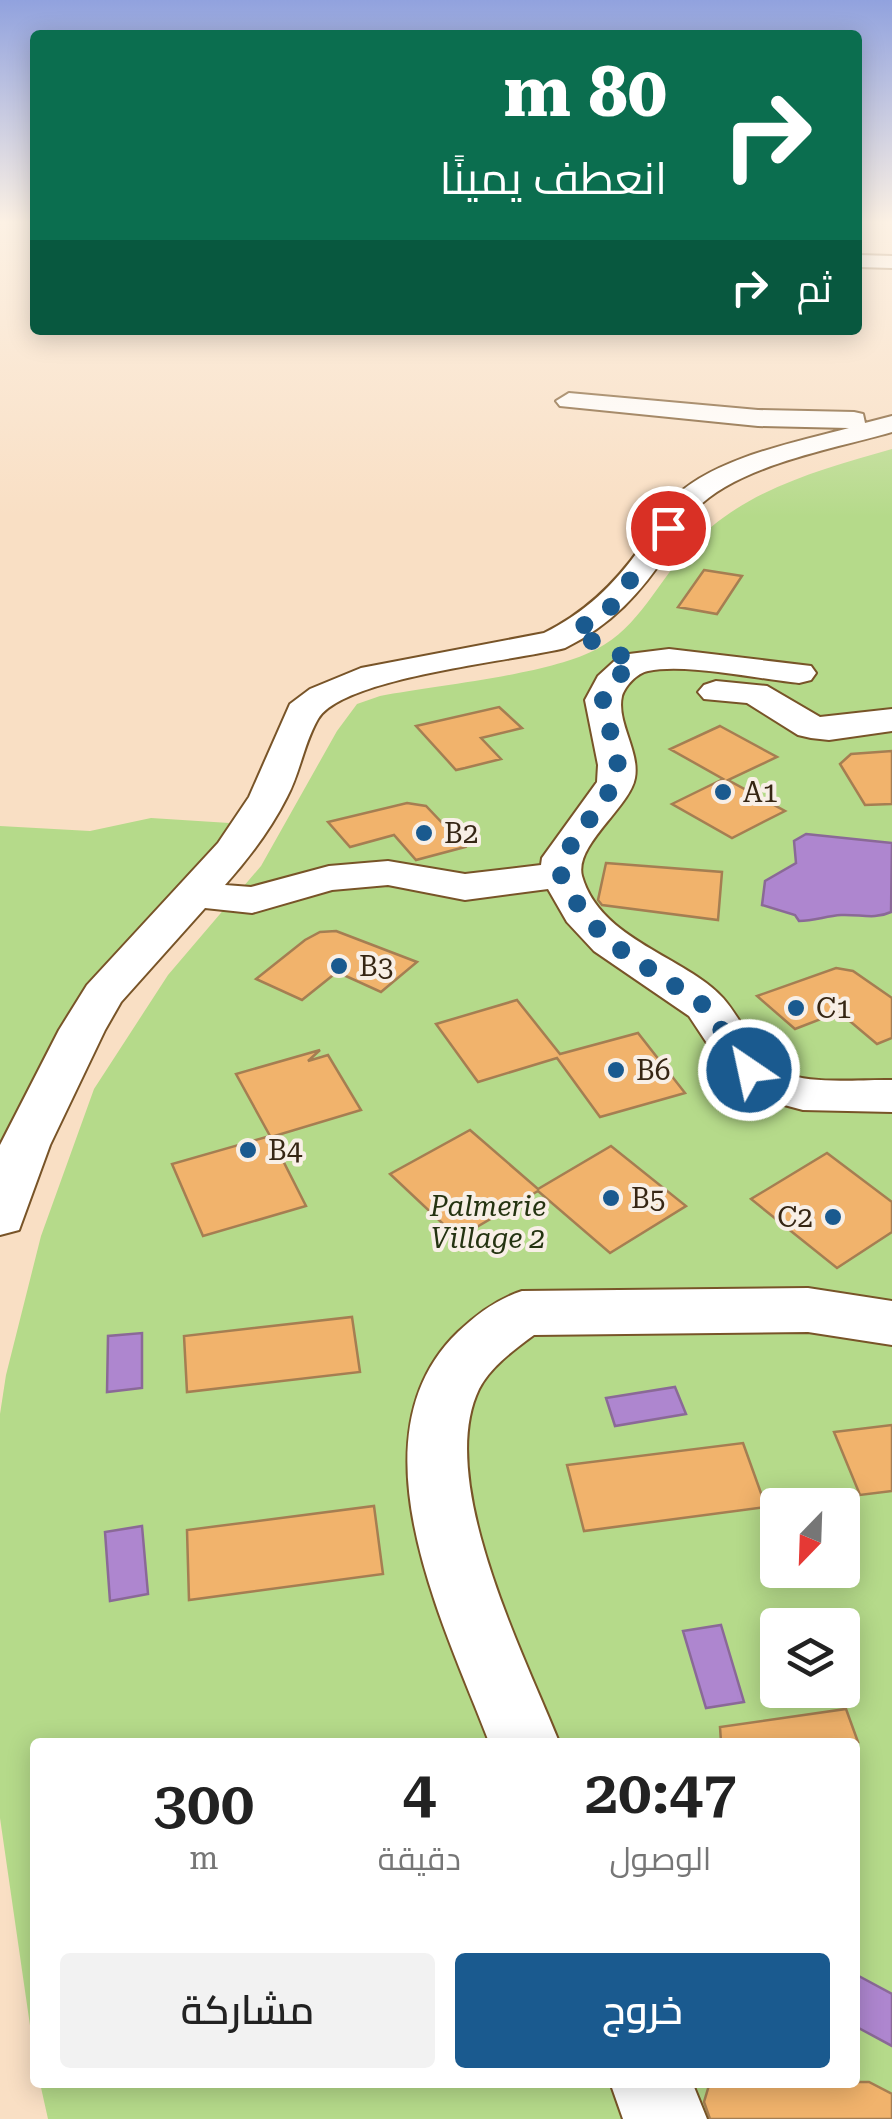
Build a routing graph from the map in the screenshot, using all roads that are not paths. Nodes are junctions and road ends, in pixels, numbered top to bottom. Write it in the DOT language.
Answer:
graph roads {
  1 [pos="569,401"];
  2 [pos="892,422"];
  3 [pos="574,632"];
  4 [pos="634,662"];
  5 [pos="799,674"];
  6 [pos="892,720"];
  7 [pos="561,875"];
  8 [pos="194,894"];
  9 [pos="892,1096"];
  10 [pos="0,1216"];
  11 [pos="892,1323"];
  12 [pos="523,1738"];
  13 [pos="653,2088"];
  14 [pos="664,2119"];
  1 -- 2 [label="street"];
  2 -- 3 [label="street"];
  3 -- 4 [label="street"];
  3 -- 8 [label="street"];
  4 -- 5 [label="street"];
  4 -- 6 [label="street"];
  4 -- 7 [label="street"];
  7 -- 8 [label="street"];
  7 -- 9 [label="street"];
  8 -- 10 [label="street"];
  11 -- 12 [label="street"];
  13 -- 14 [label="street"];
}
